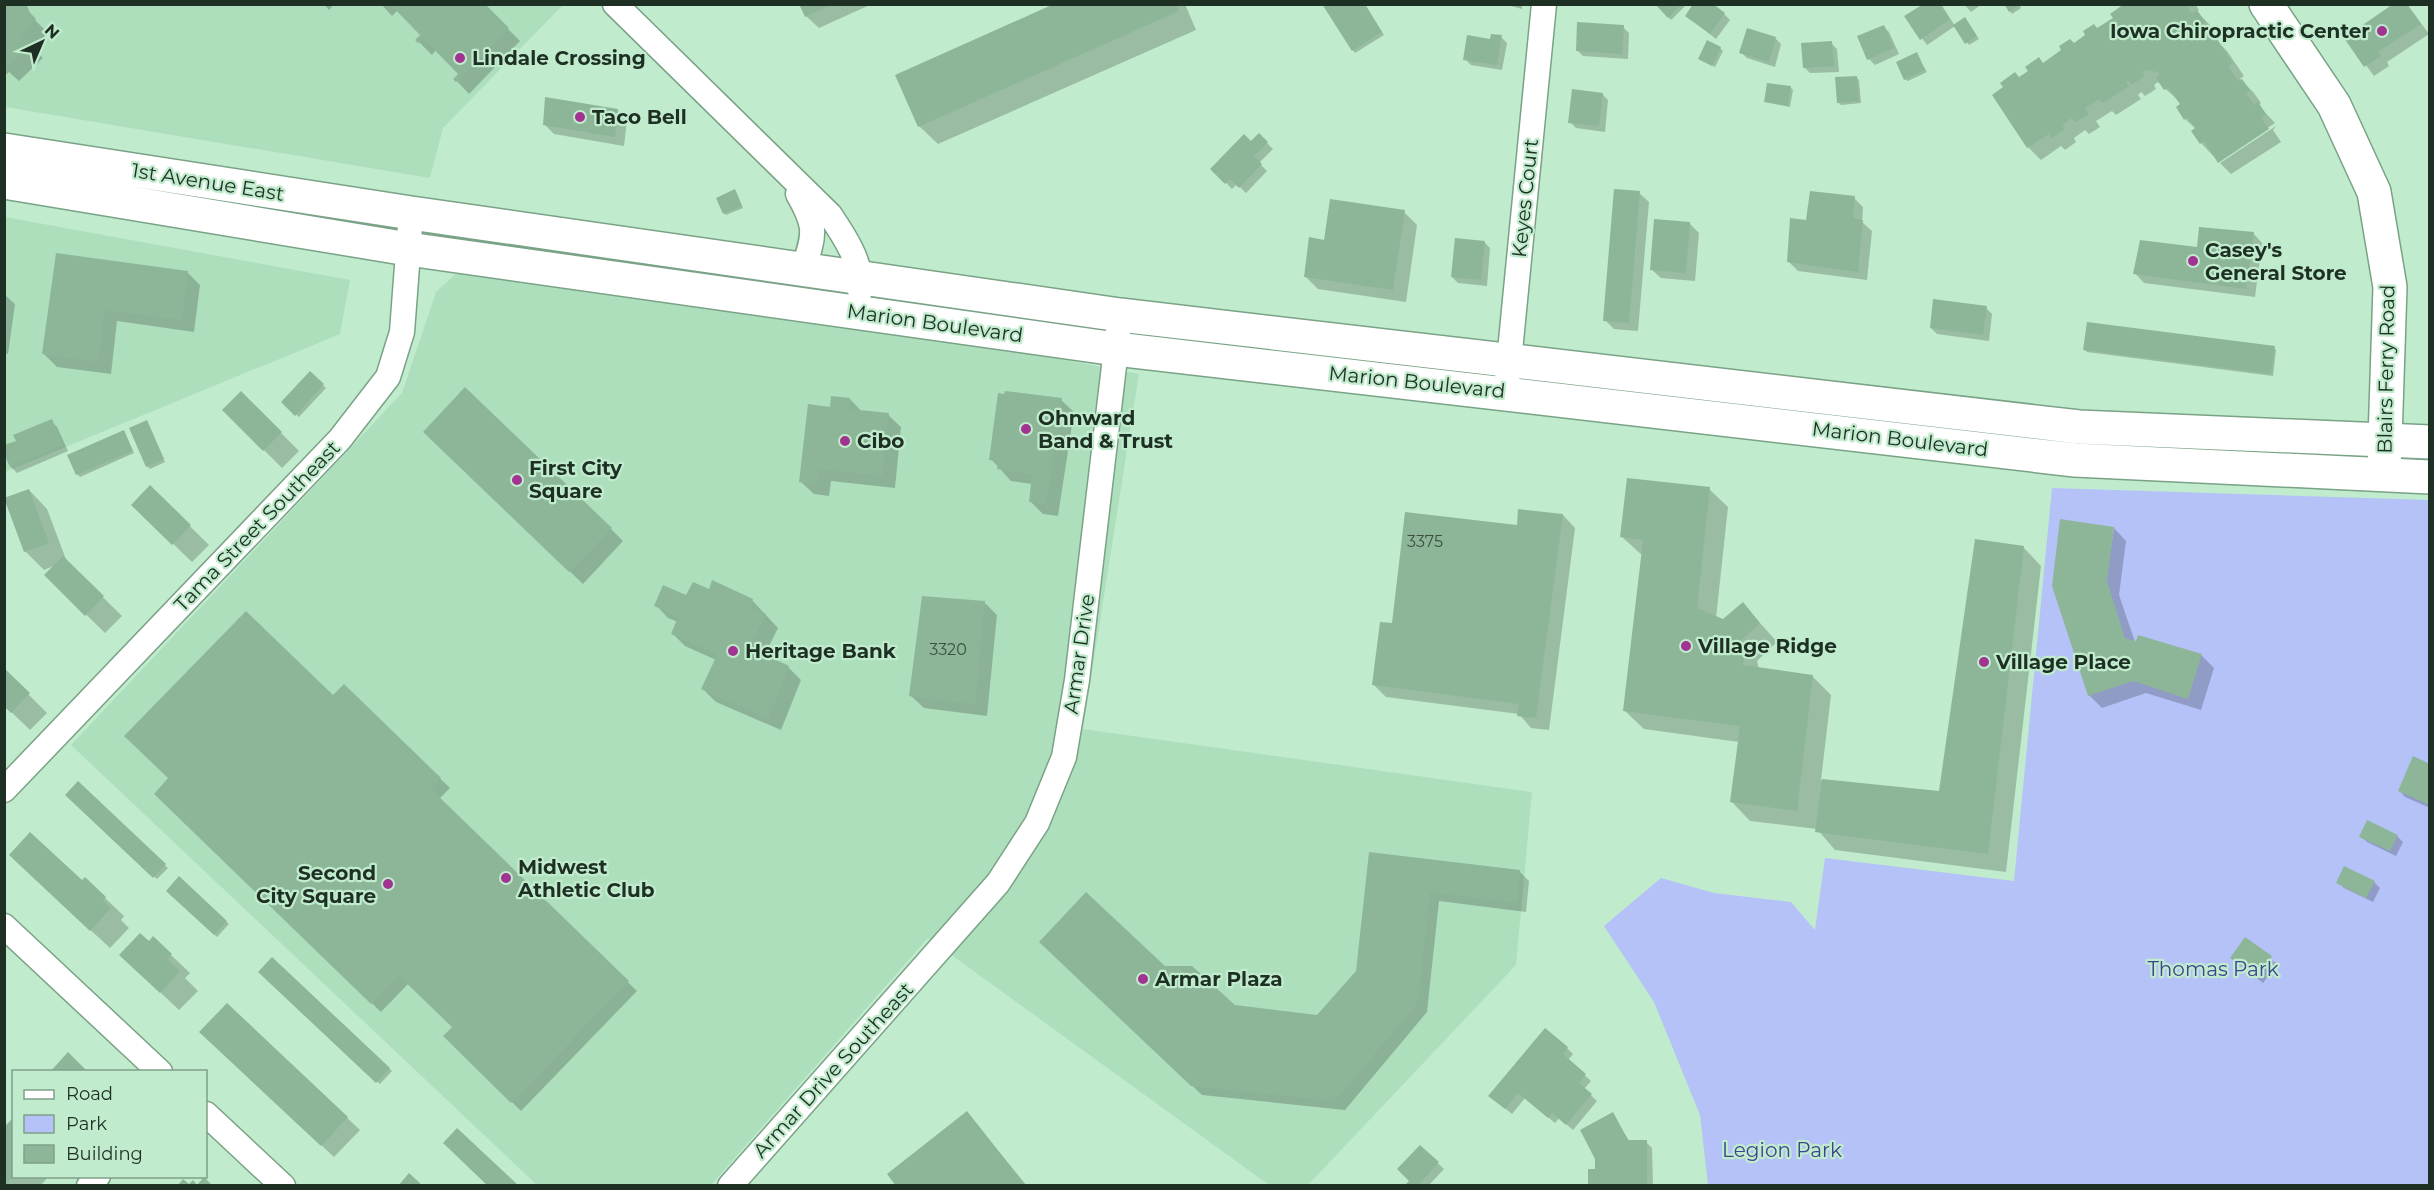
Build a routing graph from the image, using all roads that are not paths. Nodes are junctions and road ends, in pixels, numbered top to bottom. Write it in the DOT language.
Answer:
graph roads {
  1 [pos="615,4"];
  2 [pos="1544,4"];
  3 [pos="2266,4"];
  4 [pos="4,150"];
  5 [pos="787,173"];
  6 [pos="4,182"];
  7 [pos="411,213"];
  8 [pos="408,249"];
  9 [pos="802,269"];
  10 [pos="861,277"];
  11 [pos="858,312"];
  12 [pos="1120,315"];
  13 [pos="1116,349"];
  14 [pos="1510,360"];
  15 [pos="1506,392"];
  16 [pos="2386,441"];
  17 [pos="2430,442"];
  18 [pos="2384,476"];
  19 [pos="2430,477"];
  20 [pos="4,790"];
  21 [pos="4,926"];
  22 [pos="936,954"];
  23 [pos="159,1070"];
  24 [pos="207,1115"];
  25 [pos="283,1185"];
  26 [pos="730,1185"];
  1 -- 5 [label="street"];
  2 -- 14 [label="street, Keyes Court"];
  3 -- 16 [label="main road, Blairs Ferry Road"];
  4 -- 7 [label="main road, 1st Avenue East"];
  5 -- 9 [label="street"];
  5 -- 10 [label="street"];
  6 -- 8 [label="main road, 1st Avenue East"];
  7 -- 8 [label="street, Tama Street Southeast"];
  7 -- 9 [label="main road, Marion Boulevard"];
  8 -- 11 [label="main road, Marion Boulevard"];
  8 -- 20 [label="street, Tama Street Southeast"];
  9 -- 10 [label="main road, Marion Boulevard"];
  10 -- 11 [label="street"];
  10 -- 12 [label="main road, Marion Boulevard"];
  11 -- 13 [label="main road, Marion Boulevard"];
  12 -- 13 [label="street, Armar Drive"];
  12 -- 14 [label="main road, Marion Boulevard"];
  13 -- 15 [label="main road, Marion Boulevard"];
  13 -- 22 [label="street, Armar Drive"];
  14 -- 15 [label="street, Keyes Court"];
  14 -- 16 [label="main road, Marion Boulevard"];
  15 -- 18 [label="main road, Marion Boulevard"];
  16 -- 17 [label="main road, Marion Boulevard"];
  16 -- 18 [label="main road, Blairs Ferry Road"];
  18 -- 19 [label="main road, Marion Boulevard"];
  21 -- 23 [label="street"];
  22 -- 26 [label="street, Armar Drive Southeast"];
  24 -- 25 [label="street"];
}
